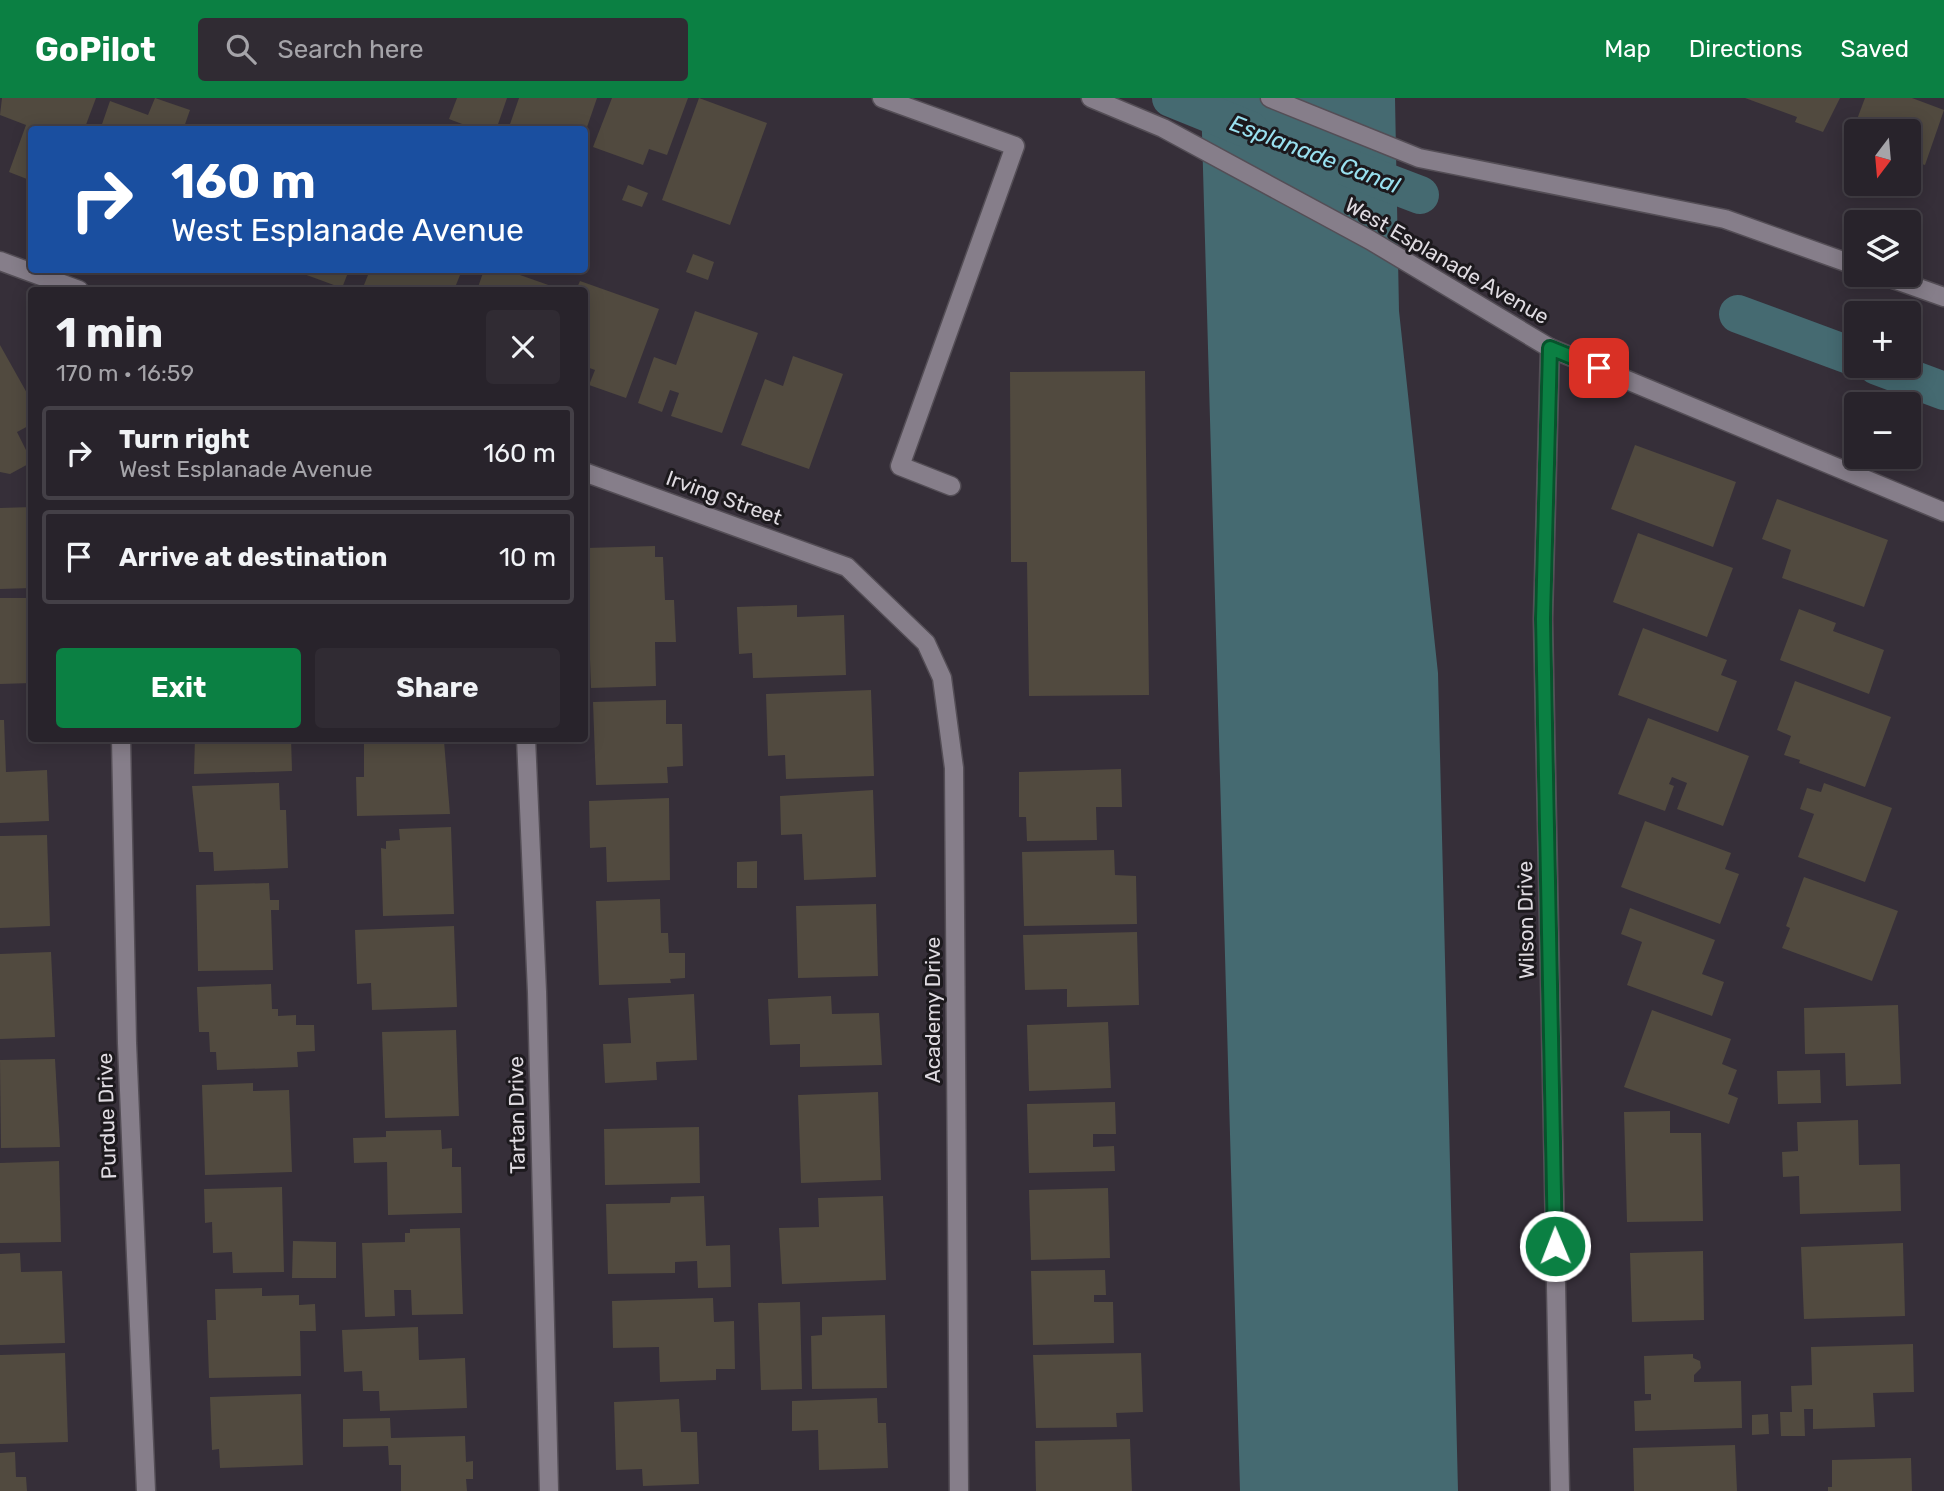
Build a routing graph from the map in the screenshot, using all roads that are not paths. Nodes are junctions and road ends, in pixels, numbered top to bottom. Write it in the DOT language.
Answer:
graph roads {
  1 [pos="882,98"];
  2 [pos="1091,98"];
  3 [pos="1270,98"];
  4 [pos="0,261"];
  5 [pos="1844,261"];
  6 [pos="28,271"];
  7 [pos="33,273"];
  8 [pos="71,287"];
  9 [pos="1916,287"];
  10 [pos="1944,297"];
  11 [pos="1550,348"];
  12 [pos="588,473"];
  13 [pos="951,486"];
  14 [pos="1944,512"];
  15 [pos="848,567"];
  16 [pos="121,742"];
  17 [pos="526,742"];
  18 [pos="146,1491"];
  19 [pos="549,1491"];
  20 [pos="959,1491"];
  21 [pos="1560,1491"];
  1 -- 13 [label="street"];
  2 -- 11 [label="street, West Esplanade Avenue"];
  3 -- 5 [label="street"];
  4 -- 6 [label="street"];
  7 -- 8 [label="street"];
  9 -- 10 [label="street"];
  11 -- 14 [label="street, West Esplanade Avenue"];
  11 -- 21 [label="street, Wilson Drive"];
  12 -- 15 [label="street, Irving Street"];
  15 -- 20 [label="street, Academy Drive"];
  16 -- 18 [label="street, Purdue Drive"];
  17 -- 19 [label="street, Tartan Drive"];
}
